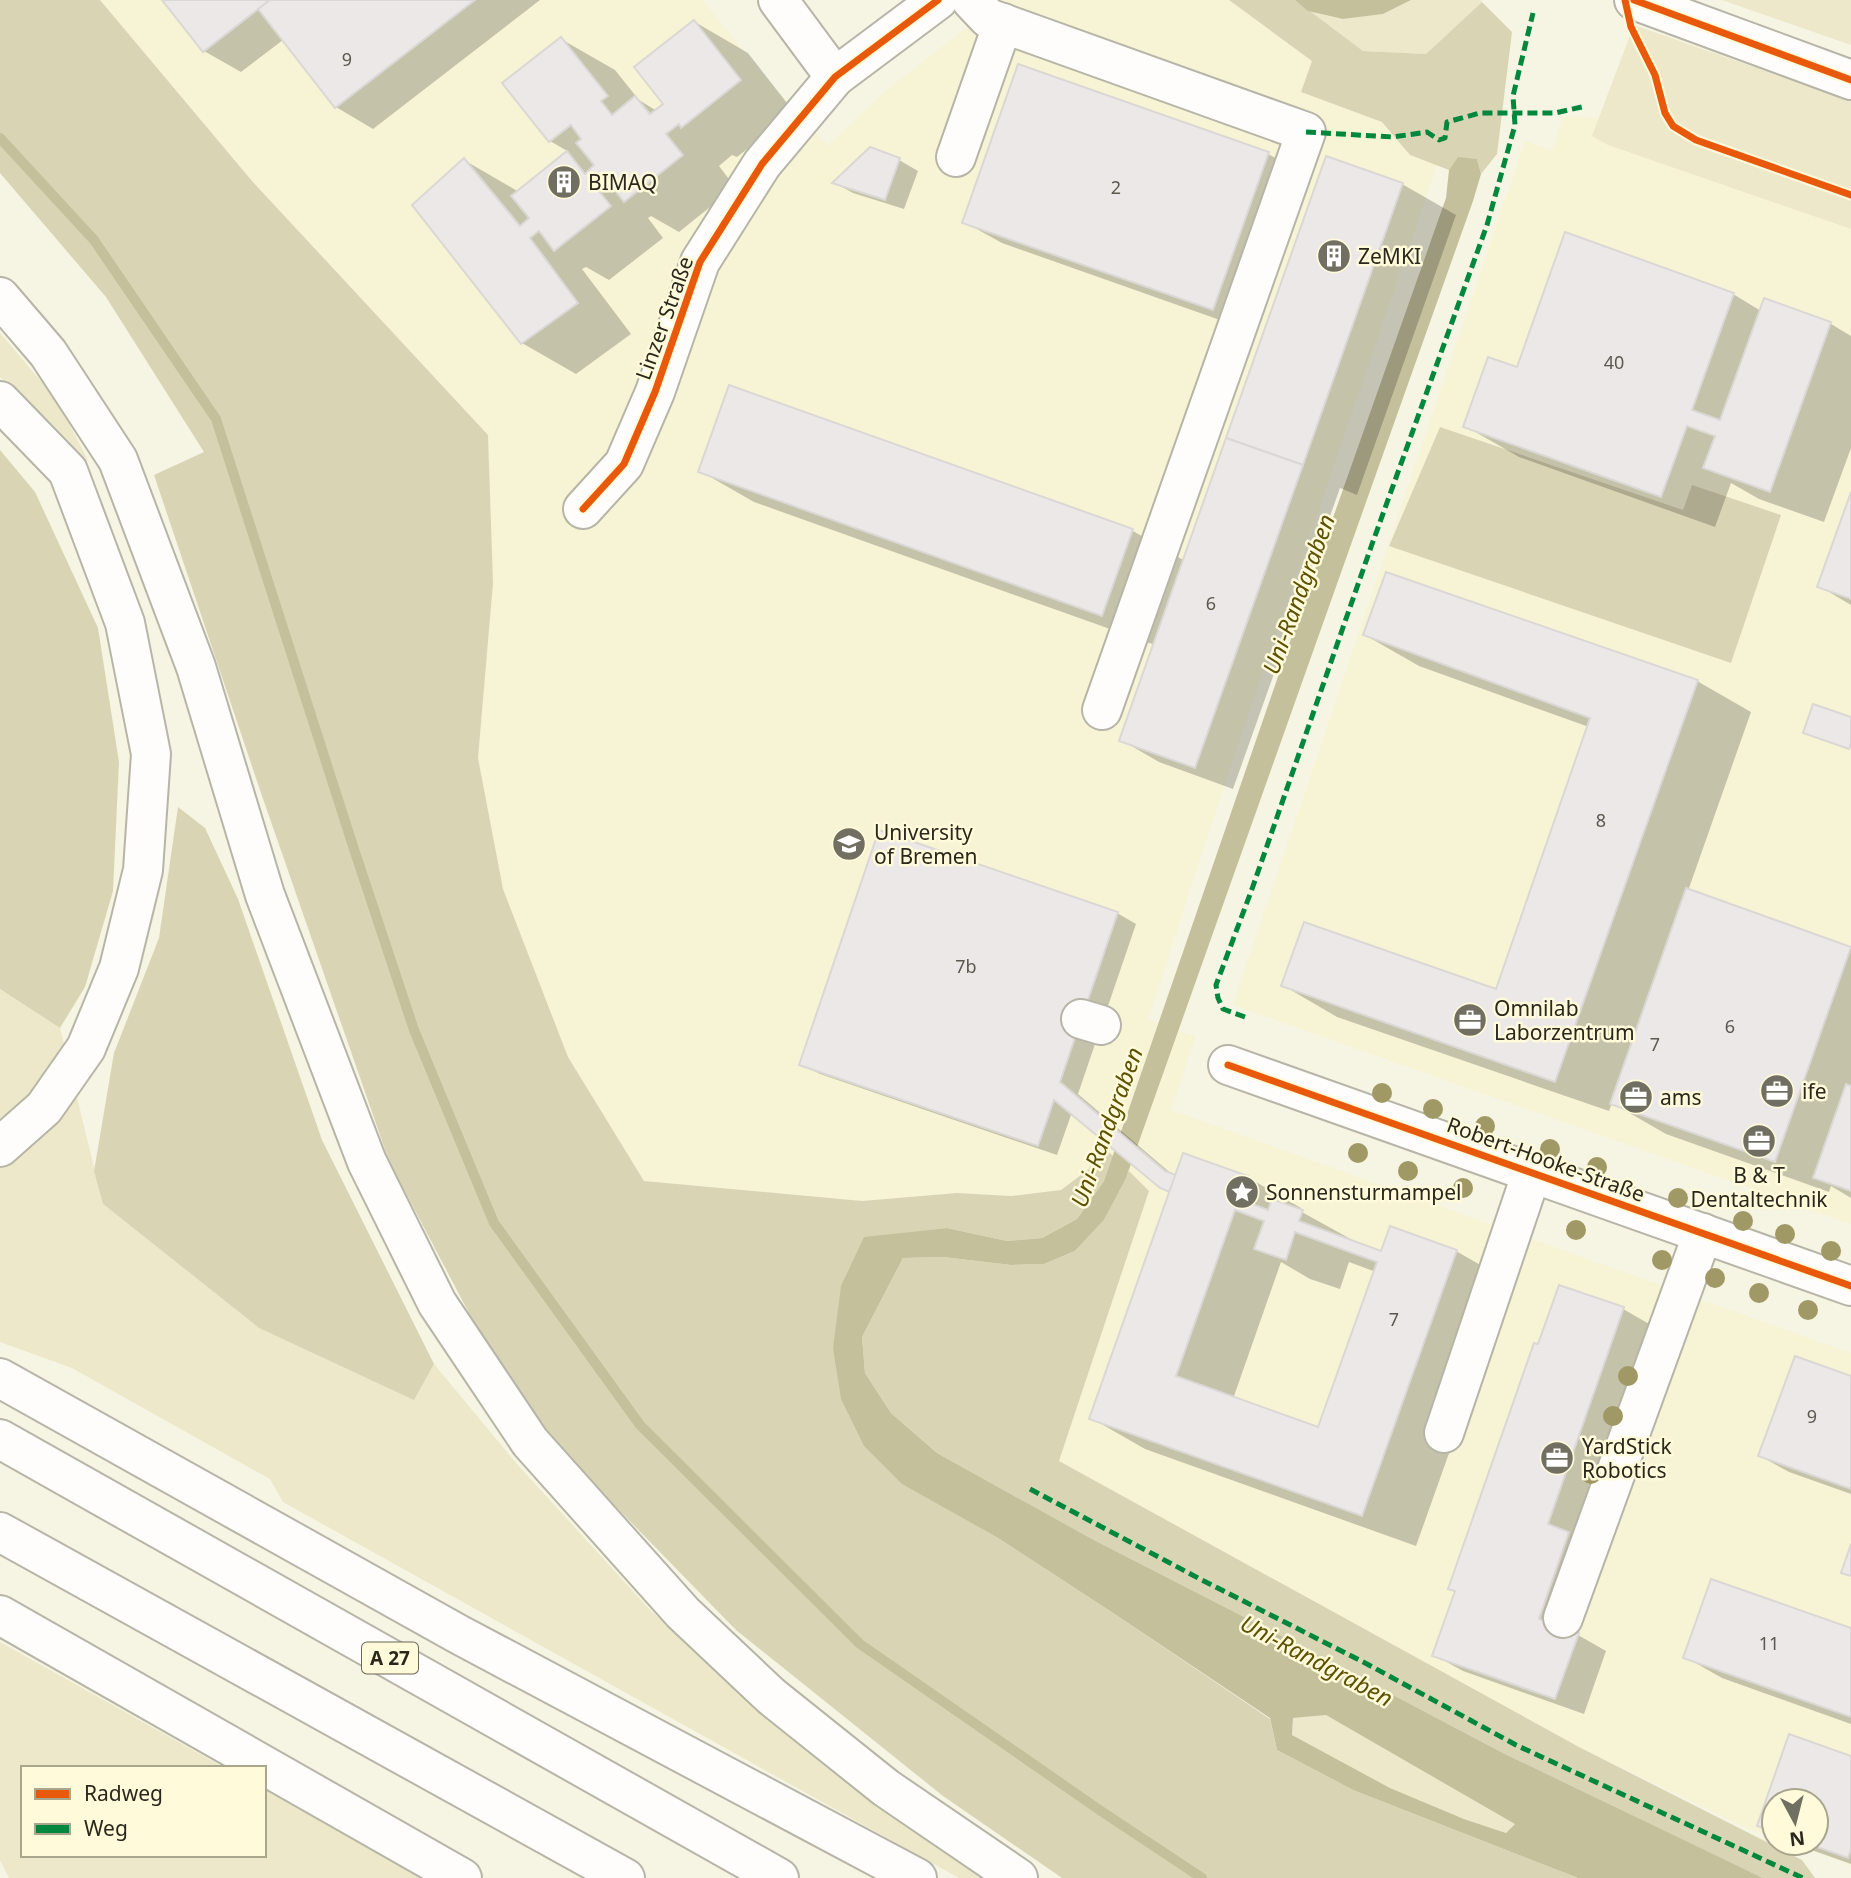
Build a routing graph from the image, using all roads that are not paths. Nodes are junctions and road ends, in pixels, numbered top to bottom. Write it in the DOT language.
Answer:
graph roads {
  1 [pos="778,0"];
  2 [pos="938,0"];
  3 [pos="971,0"];
  4 [pos="1634,0"];
  5 [pos="1003,23"];
  6 [pos="835,78"];
  7 [pos="1851,80"];
  8 [pos="956,157"];
  9 [pos="0,297"];
  10 [pos="0,401"];
  11 [pos="583,509"];
  12 [pos="1102,710"];
  13 [pos="1228,1065"];
  14 [pos="0,1147"];
  15 [pos="1532,1172"];
  16 [pos="1703,1233"];
  17 [pos="1851,1286"];
  18 [pos="0,1378"];
  19 [pos="1444,1433"];
  20 [pos="0,1439"];
  21 [pos="0,1532"];
  22 [pos="0,1615"];
  23 [pos="1563,1618"];
  24 [pos="265,1766"];
  25 [pos="266,1766"];
  26 [pos="462,1878"];
  27 [pos="625,1878"];
  28 [pos="779,1878"];
  29 [pos="916,1878"];
  30 [pos="1018,1878"];
  1 -- 6 [label="main road"];
  2 -- 6 [label="main road, Linzer Straße"];
  3 -- 5 [label="main road"];
  4 -- 7 [label="main road"];
  5 -- 8 [label="main road"];
  5 -- 12 [label="main road"];
  6 -- 11 [label="main road, Linzer Straße"];
  9 -- 30 [label="main road"];
  10 -- 14 [label="main road"];
  13 -- 15 [label="main road, Robert-Hooke-Straße"];
  15 -- 16 [label="main road, Robert-Hooke-Straße"];
  15 -- 19 [label="main road"];
  16 -- 17 [label="main road, Robert-Hooke-Straße"];
  16 -- 23 [label="main road"];
  18 -- 29 [label="main road"];
  20 -- 28 [label="main road, A 27"];
  21 -- 27 [label="main road"];
  22 -- 24 [label="main road"];
  25 -- 26 [label="main road"];
}
